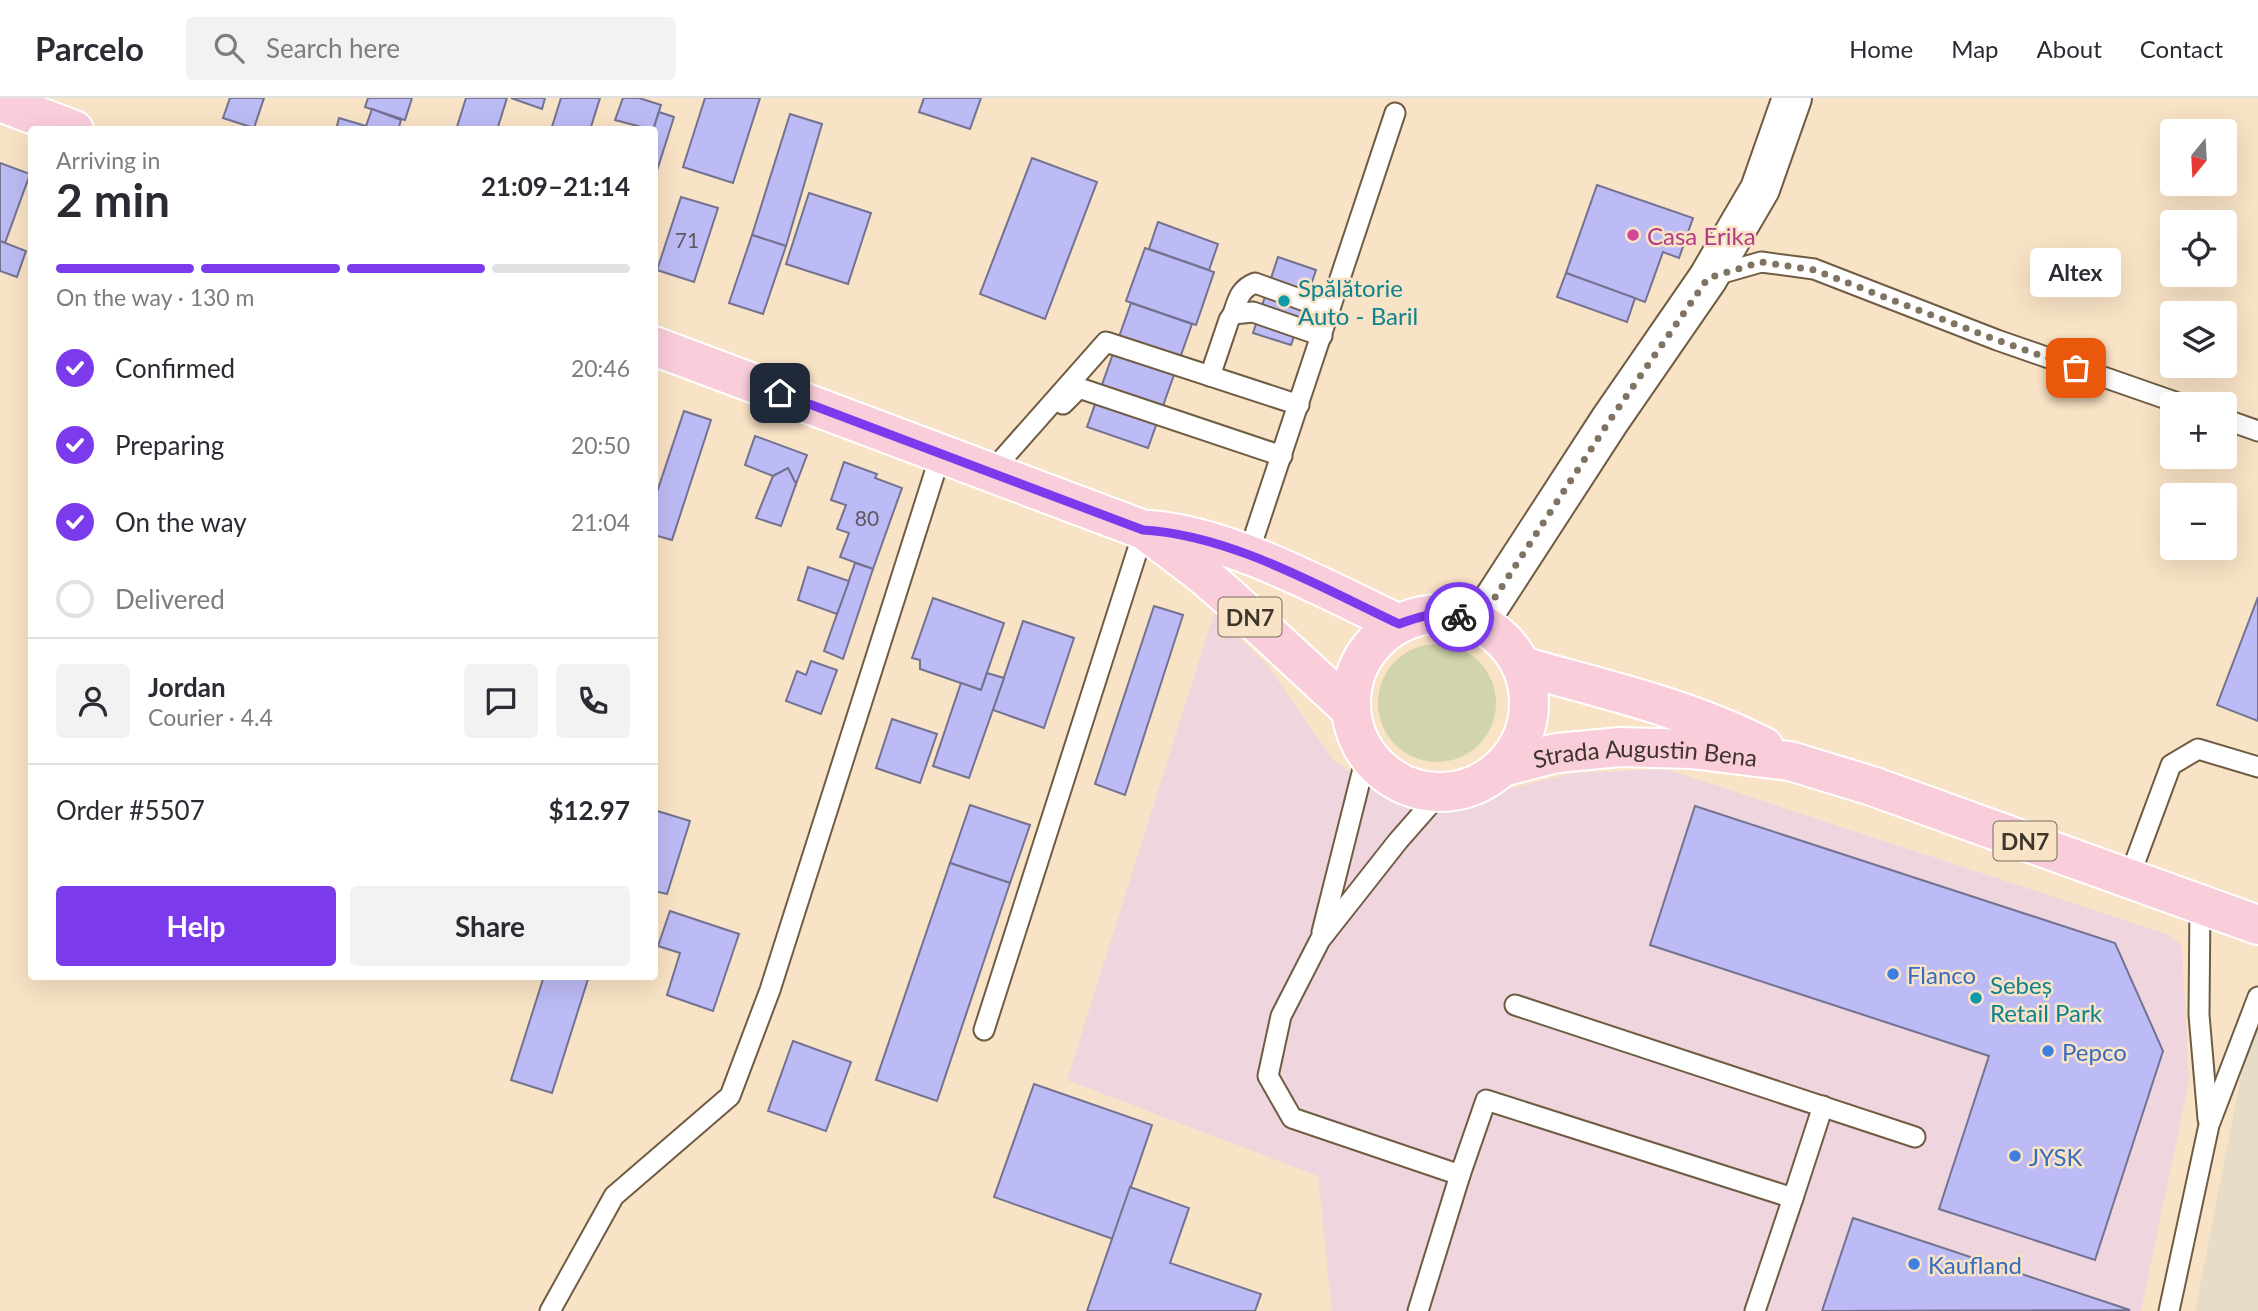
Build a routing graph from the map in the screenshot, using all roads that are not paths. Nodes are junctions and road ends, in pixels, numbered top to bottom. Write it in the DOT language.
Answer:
graph roads {
  1 [pos="1792,98"];
  2 [pos="0,102"];
  3 [pos="1395,113"];
  4 [pos="63,126"];
  5 [pos="1708,278"];
  6 [pos="1330,310"];
  7 [pos="1233,314"];
  8 [pos="1322,336"];
  9 [pos="658,347"];
  10 [pos="1210,376"];
  11 [pos="2160,397"];
  12 [pos="1299,405"];
  13 [pos="2237,424"];
  14 [pos="2258,431"];
  15 [pos="941,453"];
  16 [pos="1282,456"];
  17 [pos="991,472"];
  18 [pos="1143,530"];
  19 [pos="1248,555"];
  20 [pos="1479,622"];
  21 [pos="1399,624"];
  22 [pos="1521,666"];
  23 [pos="1351,710"];
  24 [pos="1367,754"];
  25 [pos="1790,761"];
  26 [pos="1502,766"];
  27 [pos="2258,767"];
  28 [pos="1441,792"];
  29 [pos="2129,878"];
  30 [pos="2200,904"];
  31 [pos="2258,925"];
  32 [pos="1320,940"];
  33 [pos="2258,997"];
  34 [pos="1516,1005"];
  35 [pos="984,1030"];
  36 [pos="1823,1106"];
  37 [pos="2209,1125"];
  38 [pos="1915,1137"];
  39 [pos="1460,1175"];
  40 [pos="1793,1198"];
  41 [pos="550,1311"];
  42 [pos="1418,1311"];
  43 [pos="1755,1311"];
  44 [pos="2169,1311"];
  1 -- 5 [label="street"];
  2 -- 4 [label="main road"];
  3 -- 6 [label="lane"];
  5 -- 11 [label="lane"];
  5 -- 20 [label="street"];
  6 -- 7 [label="lane"];
  6 -- 8 [label="lane"];
  7 -- 8 [label="lane"];
  7 -- 10 [label="lane"];
  8 -- 12 [label="lane"];
  9 -- 15 [label="main road, DN7"];
  10 -- 12 [label="lane"];
  10 -- 17 [label="lane"];
  12 -- 16 [label="lane"];
  13 -- 14 [label="lane"];
  15 -- 17 [label="main road, DN7"];
  15 -- 41 [label="lane"];
  16 -- 17 [label="lane"];
  16 -- 19 [label="lane"];
  17 -- 18 [label="main road, DN7"];
  18 -- 19 [label="main road, DN7"];
  18 -- 23 [label="main road, DN7"];
  18 -- 35 [label="lane"];
  19 -- 21 [label="main road, DN7"];
  20 -- 21 [label="main road, DN7"];
  20 -- 22 [label="main road, DN7"];
  21 -- 23 [label="main road, DN7"];
  22 -- 25 [label="main road, Strada Augustin Bena / DN7"];
  22 -- 26 [label="main road, DN7"];
  23 -- 24 [label="main road, DN7"];
  24 -- 28 [label="main road, DN7"];
  24 -- 32 [label="lane"];
  25 -- 26 [label="main road, Strada Augustin Bena / DN7"];
  25 -- 29 [label="main road, Strada Augustin Bena / DN7"];
  26 -- 28 [label="main road, DN7"];
  27 -- 29 [label="lane"];
  28 -- 32 [label="lane"];
  29 -- 30 [label="main road, Strada Augustin Bena / DN7"];
  30 -- 31 [label="main road, Strada Augustin Bena / DN7"];
  30 -- 37 [label="lane"];
  32 -- 39 [label="lane"];
  33 -- 37 [label="lane"];
  34 -- 36 [label="lane"];
  36 -- 38 [label="lane"];
  36 -- 40 [label="lane"];
  37 -- 44 [label="lane"];
  39 -- 40 [label="lane"];
  39 -- 42 [label="lane"];
  40 -- 43 [label="lane"];
}
